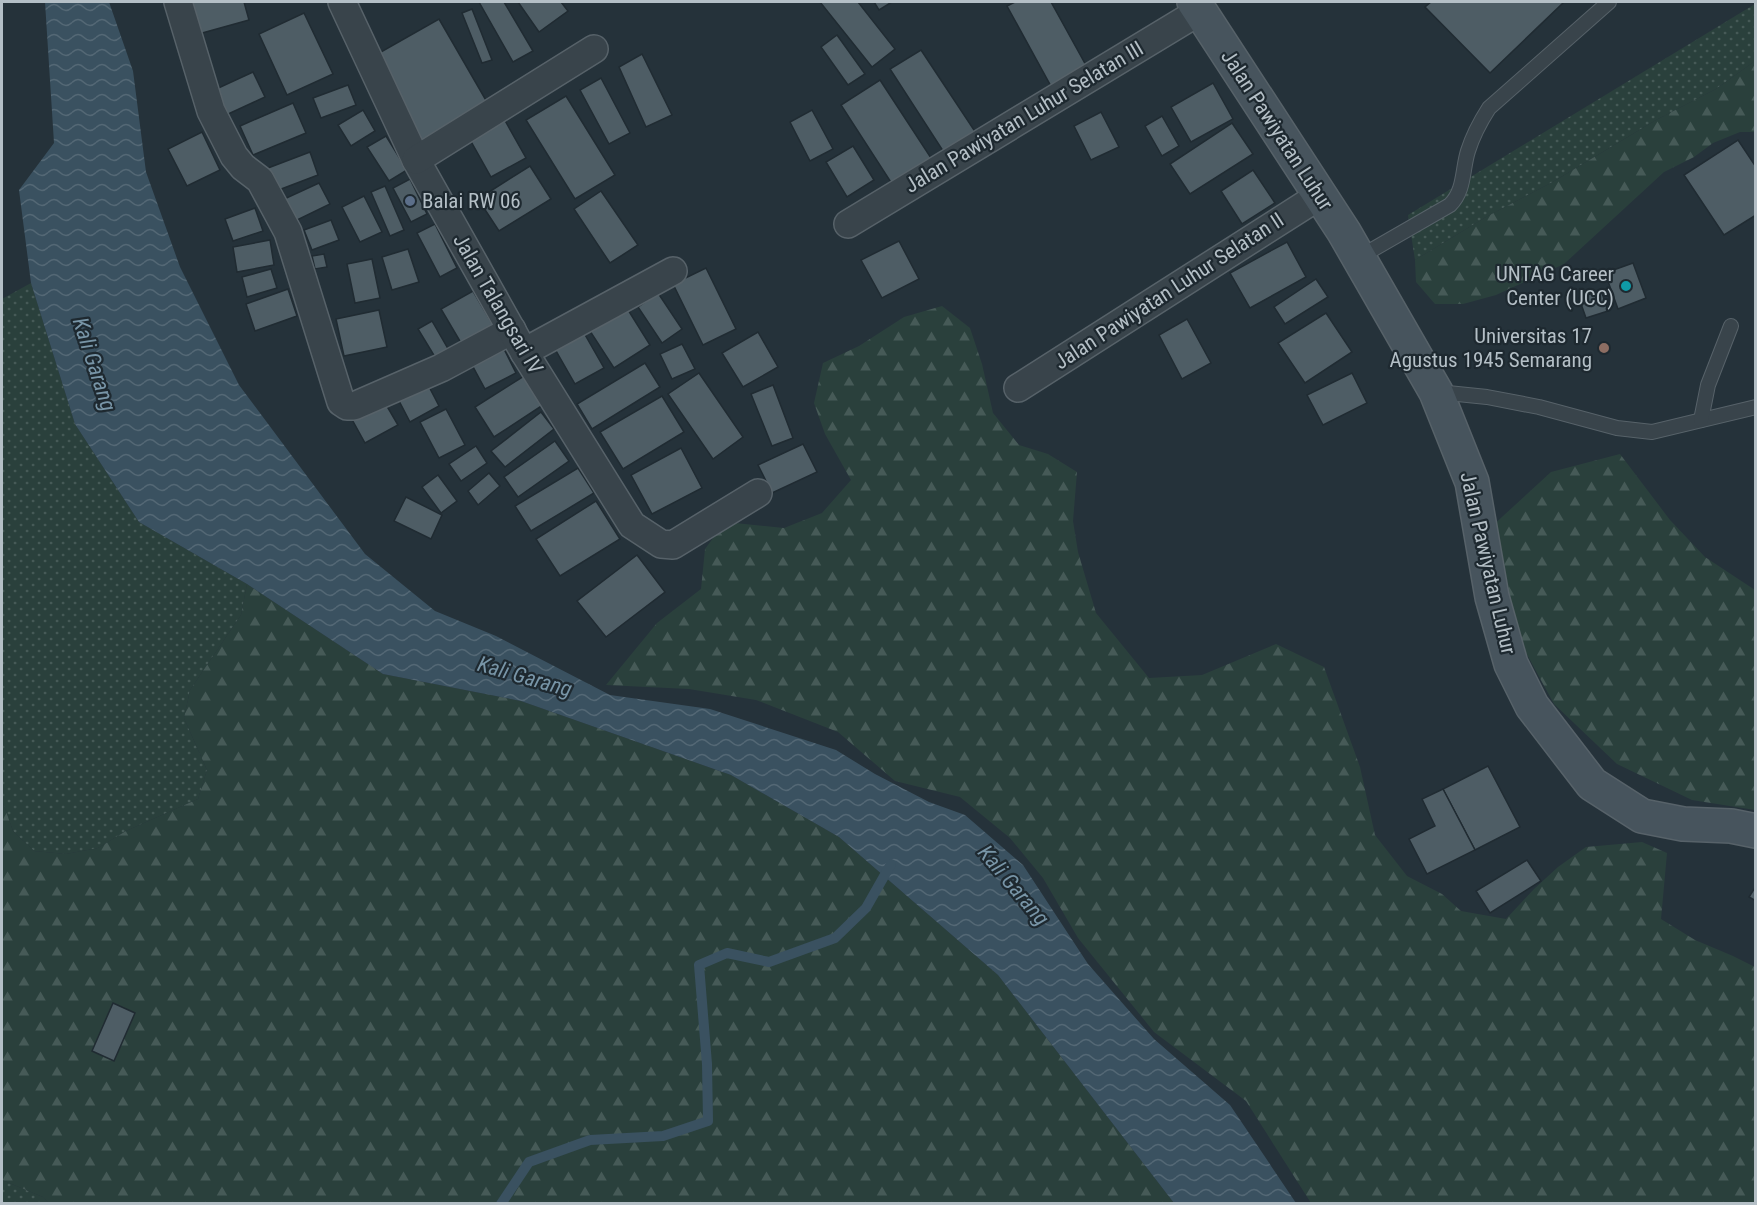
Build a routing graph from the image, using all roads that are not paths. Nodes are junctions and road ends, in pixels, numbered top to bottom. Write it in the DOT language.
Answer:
graph roads {
  1 [pos="178,2"];
  2 [pos="342,2"];
  3 [pos="1609,2"];
  4 [pos="1197,6"];
  5 [pos="594,49"];
  6 [pos="417,160"];
  7 [pos="1319,196"];
  8 [pos="848,224"];
  9 [pos="1358,258"];
  10 [pos="673,271"];
  11 [pos="1731,326"];
  12 [pos="518,341"];
  13 [pos="1018,388"];
  14 [pos="1436,392"];
  15 [pos="1755,406"];
  16 [pos="1701,420"];
  17 [pos="758,493"];
  18 [pos="1755,831"];
  1 -- 12 [label="street"];
  2 -- 6 [label="street, Jalan Talangsari IV"];
  3 -- 9 [label="lane"];
  4 -- 7 [label="main road, Jalan Pawiyatan Luhur"];
  4 -- 8 [label="street, Jalan Pawiyatan Luhur Selatan III"];
  5 -- 6 [label="street"];
  6 -- 12 [label="street, Jalan Talangsari IV"];
  7 -- 9 [label="main road, Jalan Pawiyatan Luhur"];
  7 -- 13 [label="street, Jalan Pawiyatan Luhur Selatan II"];
  9 -- 14 [label="main road, Jalan Pawiyatan Luhur"];
  10 -- 12 [label="street"];
  11 -- 16 [label="lane"];
  12 -- 17 [label="street, Jalan Talangsari IV"];
  14 -- 16 [label="lane"];
  14 -- 18 [label="main road, Jalan Pawiyatan Luhur"];
  15 -- 16 [label="lane"];
}
